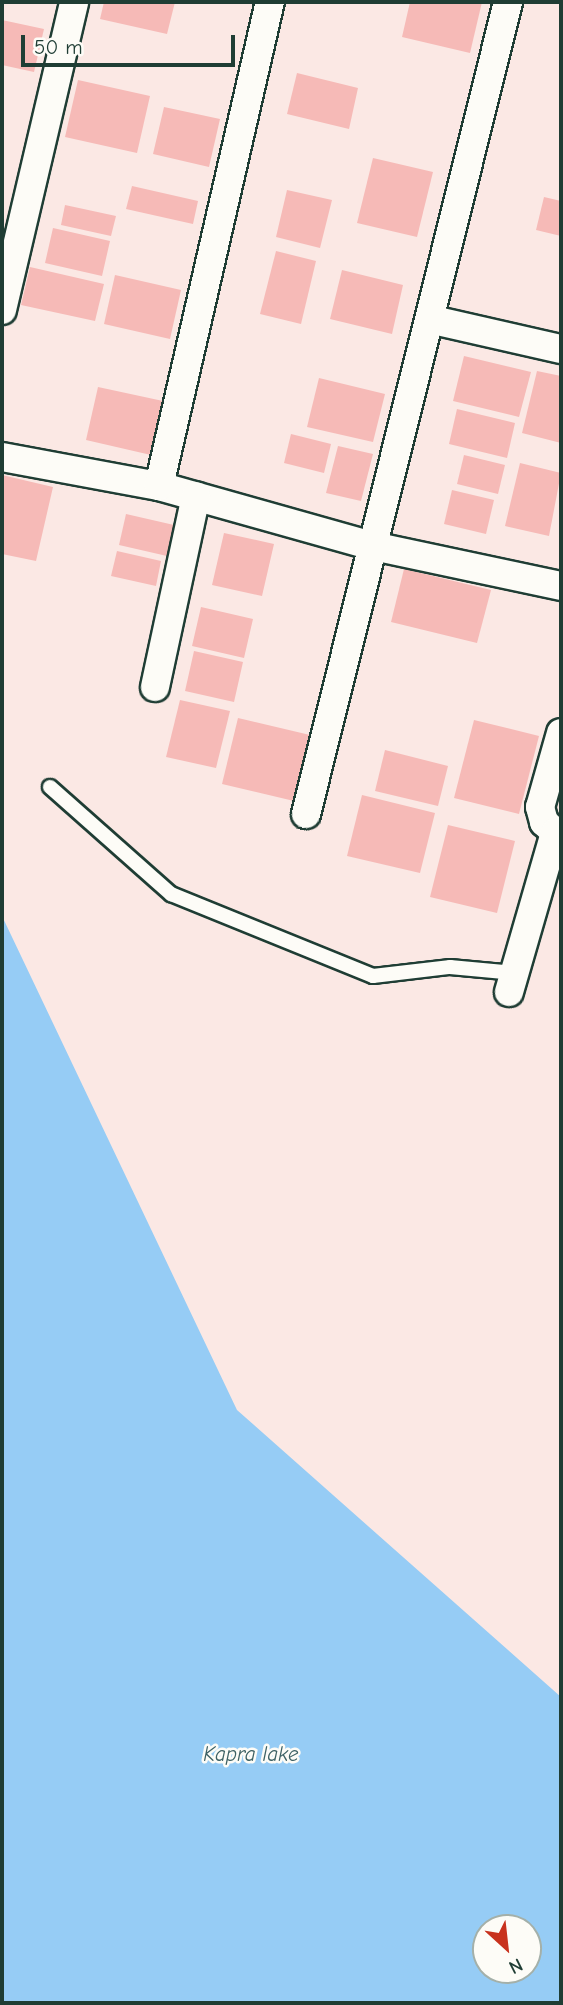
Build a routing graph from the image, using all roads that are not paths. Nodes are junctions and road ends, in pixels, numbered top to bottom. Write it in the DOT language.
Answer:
graph roads {
  1 [pos="74,2"];
  2 [pos="271,2"];
  3 [pos="508,2"];
  4 [pos="10,246"];
  5 [pos="2,310"];
  6 [pos="433,320"];
  7 [pos="561,349"];
  8 [pos="2,457"];
  9 [pos="159,486"];
  10 [pos="196,496"];
  11 [pos="373,546"];
  12 [pos="561,586"];
  13 [pos="155,687"];
  14 [pos="561,733"];
  15 [pos="50,787"];
  16 [pos="306,814"];
  17 [pos="558,836"];
  18 [pos="512,983"];
  1 -- 4 [label="street"];
  2 -- 9 [label="street"];
  3 -- 6 [label="street"];
  4 -- 5 [label="street"];
  6 -- 7 [label="street"];
  6 -- 11 [label="street"];
  8 -- 9 [label="street"];
  9 -- 10 [label="street"];
  10 -- 11 [label="street"];
  10 -- 13 [label="street"];
  11 -- 12 [label="street"];
  11 -- 16 [label="street"];
  14 -- 17 [label="street"];
  15 -- 18 [label="lane"];
  17 -- 18 [label="street"];
}
